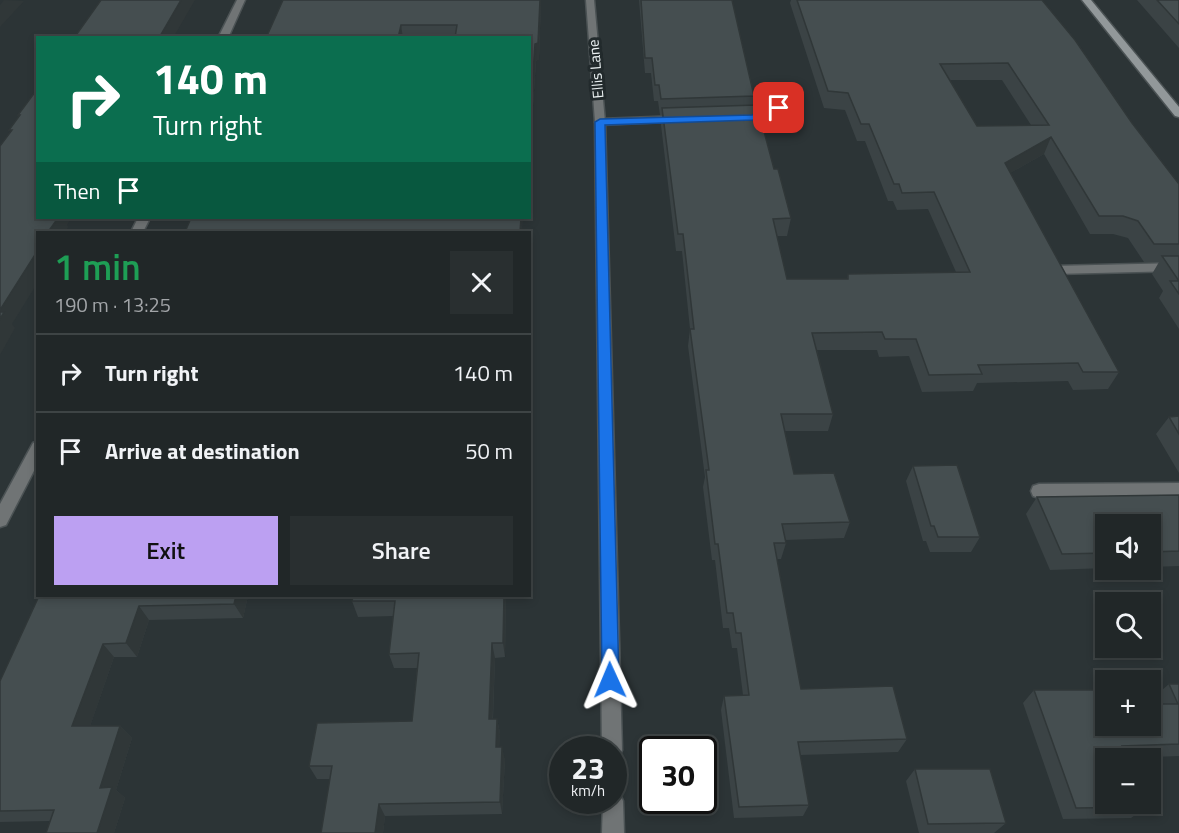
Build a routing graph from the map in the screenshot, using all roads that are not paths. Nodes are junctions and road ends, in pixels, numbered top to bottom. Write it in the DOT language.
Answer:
graph roads {
  1 [pos="241,0"];
  2 [pos="590,0"];
  3 [pos="1086,0"];
  4 [pos="224,36"];
  5 [pos="779,108"];
  6 [pos="1179,114"];
  7 [pos="729,118"];
  8 [pos="694,119"];
  9 [pos="600,122"];
  10 [pos="1179,267"];
  11 [pos="1054,270"];
  12 [pos="36,451"];
  13 [pos="1179,489"];
  14 [pos="1040,491"];
  15 [pos="0,520"];
  16 [pos="612,736"];
  17 [pos="613,814"];
  18 [pos="613,833"];
  1 -- 4 [label="street"];
  2 -- 9 [label="street, Ellis Lane"];
  3 -- 6 [label="main road"];
  5 -- 7 [label="street"];
  8 -- 9 [label="street"];
  9 -- 16 [label="street, Ellis Lane"];
  10 -- 11 [label="street"];
  12 -- 15 [label="street"];
  13 -- 14 [label="street"];
  17 -- 18 [label="street"];
}
